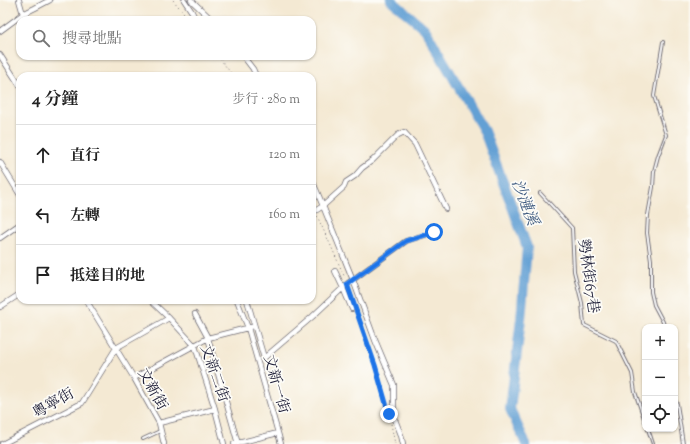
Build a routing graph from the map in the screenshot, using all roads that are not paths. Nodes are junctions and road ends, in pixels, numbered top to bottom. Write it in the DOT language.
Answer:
graph roads {
  1 [pos="19,0"];
  2 [pos="50,0"];
  3 [pos="184,0"];
  4 [pos="191,0"];
  5 [pos="23,14"];
  6 [pos="20,16"];
  7 [pos="194,16"];
  8 [pos="208,16"];
  9 [pos="16,19"];
  10 [pos="0,31"];
  11 [pos="663,42"];
  12 [pos="0,55"];
  13 [pos="246,60"];
  14 [pos="254,72"];
  15 [pos="16,80"];
  16 [pos="0,162"];
  17 [pos="16,188"];
  18 [pos="316,189"];
  19 [pos="540,193"];
  20 [pos="323,206"];
  21 [pos="446,209"];
  22 [pos="316,212"];
  23 [pos="16,227"];
  24 [pos="434,232"];
  25 [pos="0,238"];
  26 [pos="335,271"];
  27 [pos="353,280"];
  28 [pos="345,286"];
  29 [pos="16,297"];
  30 [pos="88,304"];
  31 [pos="154,304"];
  32 [pos="239,304"];
  33 [pos="248,304"];
  34 [pos="0,307"];
  35 [pos="354,310"];
  36 [pos="195,314"];
  37 [pos="169,318"];
  38 [pos="663,324"];
  39 [pos="254,326"];
  40 [pos="248,328"];
  41 [pos="208,338"];
  42 [pos="195,346"];
  43 [pos="116,348"];
  44 [pos="134,378"];
  45 [pos="214,409"];
  46 [pos="642,412"];
  47 [pos="678,412"];
  48 [pos="159,423"];
  49 [pos="161,431"];
  50 [pos="278,432"];
  51 [pos="649,432"];
  52 [pos="143,439"];
  53 [pos="281,443"];
  54 [pos="2,444"];
  55 [pos="164,444"];
  56 [pos="224,444"];
  57 [pos="237,444"];
  58 [pos="403,444"];
  59 [pos="653,444"];
  60 [pos="682,444"];
  1 -- 5 [label="street"];
  2 -- 5 [label="street"];
  3 -- 7 [label="street"];
  4 -- 8 [label="street"];
  5 -- 6 [label="street"];
  9 -- 10 [label="street"];
  11 -- 38 [label="lane"];
  12 -- 15 [label="street"];
  13 -- 14 [label="street"];
  16 -- 17 [label="street"];
  18 -- 20 [label="street"];
  19 -- 46 [label="lane, 勢林街67巷"];
  20 -- 21 [label="street"];
  20 -- 22 [label="street"];
  20 -- 27 [label="street"];
  23 -- 25 [label="street"];
  24 -- 27 [label="street"];
  26 -- 28 [label="street"];
  27 -- 28 [label="street"];
  27 -- 58 [label="street"];
  28 -- 35 [label="street"];
  28 -- 39 [label="street"];
  29 -- 34 [label="street"];
  30 -- 43 [label="street"];
  31 -- 37 [label="street"];
  32 -- 40 [label="street, 文新一街"];
  33 -- 39 [label="street"];
  36 -- 41 [label="street, 文新二街"];
  37 -- 42 [label="street, 文新二街"];
  37 -- 43 [label="street, 粵寧街"];
  39 -- 40 [label="street"];
  40 -- 41 [label="street"];
  40 -- 50 [label="street, 文新一街"];
  41 -- 42 [label="street"];
  41 -- 57 [label="street, 文新二街"];
  42 -- 44 [label="street"];
  42 -- 45 [label="street, 文新二街"];
  43 -- 44 [label="street, 文新街"];
  43 -- 54 [label="street, 粵寧街"];
  44 -- 48 [label="street, 文新街"];
  45 -- 48 [label="street"];
  45 -- 56 [label="street, 文新二街"];
  47 -- 60 [label="lane"];
  48 -- 49 [label="street, 文新街"];
  49 -- 52 [label="lane"];
  49 -- 55 [label="street, 文新街"];
  50 -- 53 [label="street"];
  50 -- 57 [label="street, 文新一街"];
  51 -- 59 [label="lane"];
}
